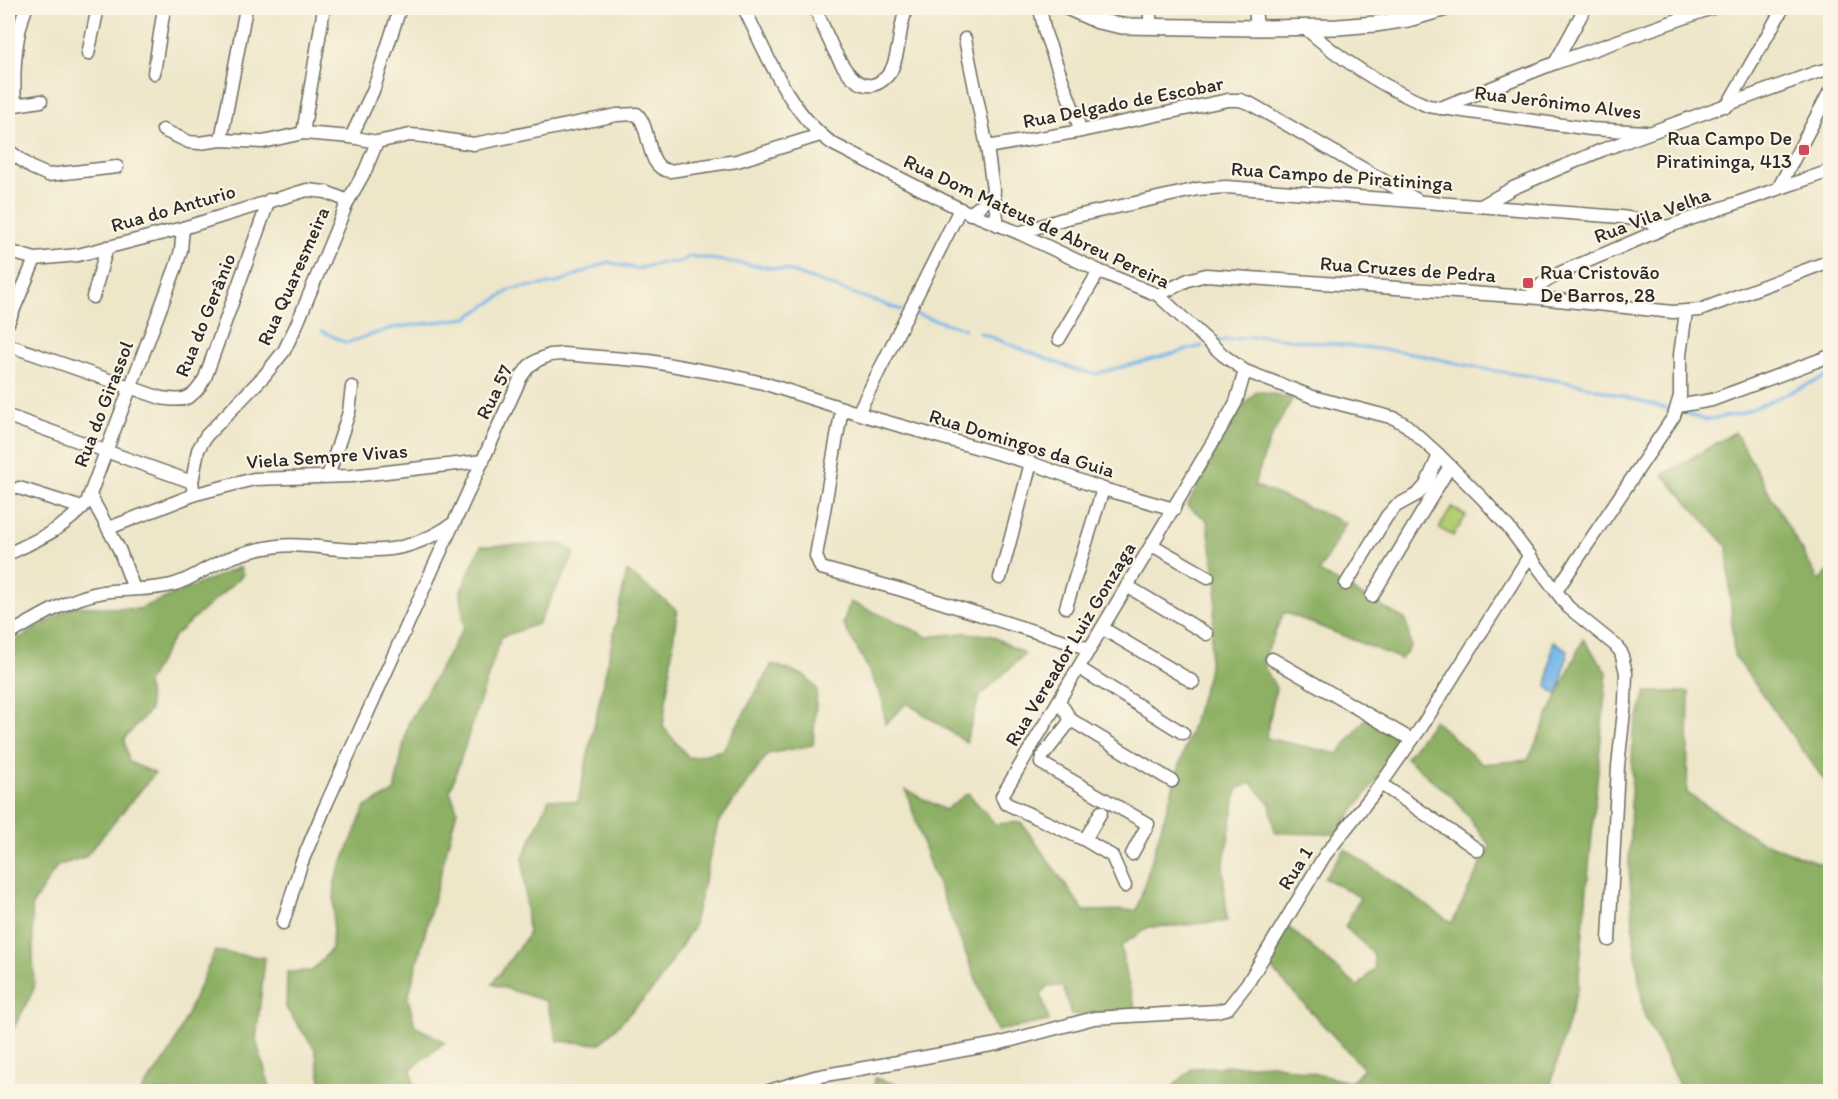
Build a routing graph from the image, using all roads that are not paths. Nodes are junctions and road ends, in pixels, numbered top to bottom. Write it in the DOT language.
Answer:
graph roads {
  1 [pos="98,8"];
  2 [pos="164,8"];
  3 [pos="246,8"];
  4 [pos="324,8"];
  5 [pos="400,8"];
  6 [pos="744,8"];
  7 [pos="815,8"];
  8 [pos="907,8"];
  9 [pos="1040,8"];
  10 [pos="1069,8"];
  11 [pos="1149,8"];
  12 [pos="1256,8"];
  13 [pos="1446,8"];
  14 [pos="1585,8"];
  15 [pos="1712,8"];
  16 [pos="1783,8"];
  17 [pos="1685,12"];
  18 [pos="24,13"];
  19 [pos="1151,26"];
  20 [pos="1304,27"];
  21 [pos="1338,27"];
  22 [pos="1257,28"];
  23 [pos="965,39"];
  24 [pos="1324,44"];
  25 [pos="88,54"];
  26 [pos="1556,63"];
  27 [pos="1830,69"];
  28 [pos="154,73"];
  29 [pos="1830,91"];
  30 [pos="41,101"];
  31 [pos="11,106"];
  32 [pos="1726,106"];
  33 [pos="1440,108"];
  34 [pos="163,130"];
  35 [pos="1081,131"];
  36 [pos="303,133"];
  37 [pos="1650,133"];
  38 [pos="820,135"];
  39 [pos="351,137"];
  40 [pos="221,140"];
  41 [pos="376,142"];
  42 [pos="987,147"];
  43 [pos="8,150"];
  44 [pos="117,167"];
  45 [pos="1830,171"];
  46 [pos="1779,188"];
  47 [pos="994,191"];
  48 [pos="269,200"];
  49 [pos="348,201"];
  50 [pos="1421,202"];
  51 [pos="1481,206"];
  52 [pos="965,211"];
  53 [pos="998,225"];
  54 [pos="1667,227"];
  55 [pos="183,228"];
  56 [pos="1019,233"];
  57 [pos="107,247"];
  58 [pos="8,251"];
  59 [pos="35,259"];
  60 [pos="1830,261"];
  61 [pos="1099,271"];
  62 [pos="1158,295"];
  63 [pos="93,297"];
  64 [pos="1529,297"];
  65 [pos="1686,312"];
  66 [pos="8,323"];
  67 [pos="1059,339"];
  68 [pos="8,345"];
  69 [pos="1830,356"];
  70 [pos="1245,371"];
  71 [pos="352,387"];
  72 [pos="130,388"];
  73 [pos="1678,406"];
  74 [pos="842,408"];
  75 [pos="858,413"];
  76 [pos="8,416"];
  77 [pos="106,452"];
  78 [pos="1439,455"];
  79 [pos="483,461"];
  80 [pos="1031,463"];
  81 [pos="1450,466"];
  82 [pos="328,476"];
  83 [pos="192,482"];
  84 [pos="19,488"];
  85 [pos="1103,489"];
  86 [pos="90,495"];
  87 [pos="194,495"];
  88 [pos="82,508"];
  89 [pos="1174,509"];
  90 [pos="454,523"];
  91 [pos="109,528"];
  92 [pos="1152,545"];
  93 [pos="8,554"];
  94 [pos="1530,555"];
  95 [pos="1208,577"];
  96 [pos="1000,578"];
  97 [pos="1346,584"];
  98 [pos="1127,586"];
  99 [pos="134,589"];
  100 [pos="1556,591"];
  101 [pos="1372,596"];
  102 [pos="1066,607"];
  103 [pos="1102,628"];
  104 [pos="1207,634"];
  105 [pos="8,635"];
  106 [pos="1090,649"];
  107 [pos="1272,659"];
  108 [pos="1079,668"];
  109 [pos="1193,682"];
  110 [pos="1059,701"];
  111 [pos="1071,720"];
  112 [pos="1183,733"];
  113 [pos="1412,740"];
  114 [pos="1172,781"];
  115 [pos="1381,784"];
  116 [pos="1101,812"];
  117 [pos="1085,840"];
  118 [pos="1478,850"];
  119 [pos="1131,854"];
  120 [pos="1125,886"];
  121 [pos="283,923"];
  122 [pos="1609,940"];
  123 [pos="766,1092"];
  1 -- 25 [label="street"];
  2 -- 28 [label="street"];
  3 -- 40 [label="street"];
  4 -- 36 [label="street"];
  5 -- 39 [label="street"];
  6 -- 38 [label="street, Rua Dom Mateus de Abreu Pereira"];
  7 -- 8 [label="street"];
  9 -- 35 [label="street"];
  10 -- 19 [label="main road"];
  11 -- 19 [label="street"];
  12 -- 22 [label="street"];
  13 -- 21 [label="main road"];
  14 -- 26 [label="street"];
  15 -- 17 [label="street"];
  16 -- 32 [label="street"];
  17 -- 26 [label="street"];
  18 -- 31 [label="street"];
  19 -- 22 [label="main road"];
  20 -- 21 [label="main road"];
  20 -- 22 [label="main road"];
  20 -- 24 [label="street, Rua Jerônimo Alves"];
  21 -- 24 [label="street"];
  23 -- 42 [label="street"];
  24 -- 33 [label="street, Rua Jerônimo Alves"];
  26 -- 33 [label="street"];
  27 -- 32 [label="street, Rua Jerônimo Alves"];
  29 -- 46 [label="street"];
  30 -- 31 [label="street"];
  32 -- 37 [label="street, Rua Jerônimo Alves"];
  33 -- 37 [label="street, Rua Jerônimo Alves"];
  34 -- 40 [label="street"];
  35 -- 42 [label="street, Rua Delgado de Escobar"];
  35 -- 50 [label="street, Rua Delgado de Escobar"];
  36 -- 39 [label="street"];
  36 -- 40 [label="street"];
  37 -- 51 [label="street"];
  38 -- 41 [label="street"];
  38 -- 52 [label="street, Rua Dom Mateus de Abreu Pereira"];
  39 -- 41 [label="street"];
  41 -- 49 [label="street, Rua Quaresmeira"];
  42 -- 47 [label="street"];
  43 -- 44 [label="street"];
  45 -- 46 [label="street, Rua Vila Velha"];
  46 -- 54 [label="street, Rua Vila Velha"];
  47 -- 52 [label="street"];
  47 -- 53 [label="street"];
  48 -- 49 [label="street, Rua do Anturio"];
  48 -- 55 [label="street, Rua do Anturio"];
  48 -- 72 [label="street, Rua do Gerânio"];
  49 -- 83 [label="street, Rua Quaresmeira"];
  50 -- 51 [label="street, Rua Campo de Piratininga"];
  50 -- 56 [label="street, Rua Campo de Piratininga"];
  51 -- 54 [label="street, Rua Campo de Piratininga"];
  52 -- 53 [label="street, Rua Dom Mateus de Abreu Pereira"];
  52 -- 75 [label="street"];
  53 -- 56 [label="street, Rua Dom Mateus de Abreu Pereira"];
  54 -- 64 [label="street, Rua Vila Velha"];
  55 -- 57 [label="street, Rua do Anturio"];
  55 -- 72 [label="street, Rua do Girassol"];
  56 -- 61 [label="street, Rua Dom Mateus de Abreu Pereira"];
  57 -- 59 [label="street, Rua do Anturio"];
  57 -- 63 [label="street"];
  58 -- 59 [label="street, Rua do Anturio"];
  59 -- 66 [label="street"];
  60 -- 65 [label="street, Rua Cruzes de Pedra"];
  61 -- 62 [label="street, Rua Dom Mateus de Abreu Pereira"];
  61 -- 67 [label="street"];
  62 -- 64 [label="street, Rua Cruzes de Pedra"];
  62 -- 70 [label="street, Rua Dom Mateus de Abreu Pereira"];
  64 -- 65 [label="street, Rua Cruzes de Pedra"];
  65 -- 73 [label="street"];
  68 -- 72 [label="street, Rua do Gerânio"];
  69 -- 73 [label="street"];
  70 -- 78 [label="street, Rua Dom Mateus de Abreu Pereira"];
  70 -- 89 [label="street, Rua Vereador Luiz Gonzaga"];
  71 -- 82 [label="street"];
  72 -- 77 [label="street, Rua do Girassol"];
  73 -- 100 [label="street"];
  74 -- 75 [label="street, Rua 57"];
  74 -- 79 [label="street, Rua 57"];
  74 -- 106 [label="street"];
  75 -- 80 [label="street, Rua Domingos da Guia"];
  76 -- 77 [label="street"];
  77 -- 83 [label="street"];
  77 -- 86 [label="street, Rua do Girassol"];
  78 -- 81 [label="street, Rua Dom Mateus de Abreu Pereira"];
  78 -- 97 [label="street"];
  79 -- 82 [label="street, Viela Sempre Vivas"];
  79 -- 90 [label="street, Rua 57"];
  80 -- 85 [label="street, Rua Domingos da Guia"];
  80 -- 96 [label="street"];
  81 -- 94 [label="street, Rua Dom Mateus de Abreu Pereira"];
  81 -- 101 [label="street"];
  82 -- 87 [label="street, Viela Sempre Vivas"];
  83 -- 87 [label="street, Rua Quaresmeira"];
  84 -- 88 [label="street"];
  85 -- 89 [label="street, Rua Domingos da Guia"];
  85 -- 102 [label="street"];
  86 -- 88 [label="street"];
  86 -- 91 [label="street, Rua do Girassol"];
  87 -- 91 [label="street, Viela Sempre Vivas"];
  88 -- 93 [label="street"];
  89 -- 92 [label="street, Rua Vereador Luiz Gonzaga"];
  90 -- 99 [label="street"];
  90 -- 121 [label="street, Rua 57"];
  91 -- 99 [label="street, Rua do Girassol"];
  92 -- 95 [label="street"];
  92 -- 98 [label="street, Rua Vereador Luiz Gonzaga"];
  94 -- 100 [label="street, Rua Dom Mateus de Abreu Pereira"];
  94 -- 113 [label="street, Rua 1"];
  98 -- 103 [label="street, Rua Vereador Luiz Gonzaga"];
  98 -- 104 [label="street"];
  99 -- 105 [label="street"];
  100 -- 122 [label="street, Rua Dom Mateus de Abreu Pereira"];
  103 -- 106 [label="street, Rua Vereador Luiz Gonzaga"];
  103 -- 109 [label="street"];
  106 -- 108 [label="street, Rua Vereador Luiz Gonzaga"];
  107 -- 113 [label="street"];
  108 -- 110 [label="street, Rua Vereador Luiz Gonzaga"];
  108 -- 112 [label="street"];
  110 -- 111 [label="street"];
  110 -- 117 [label="street, Rua Vereador Luiz Gonzaga"];
  111 -- 114 [label="street"];
  111 -- 119 [label="street"];
  113 -- 115 [label="street, Rua 1"];
  115 -- 118 [label="street"];
  115 -- 123 [label="street, Rua 1"];
  116 -- 117 [label="street"];
  117 -- 120 [label="street, Rua Vereador Luiz Gonzaga"];
}
